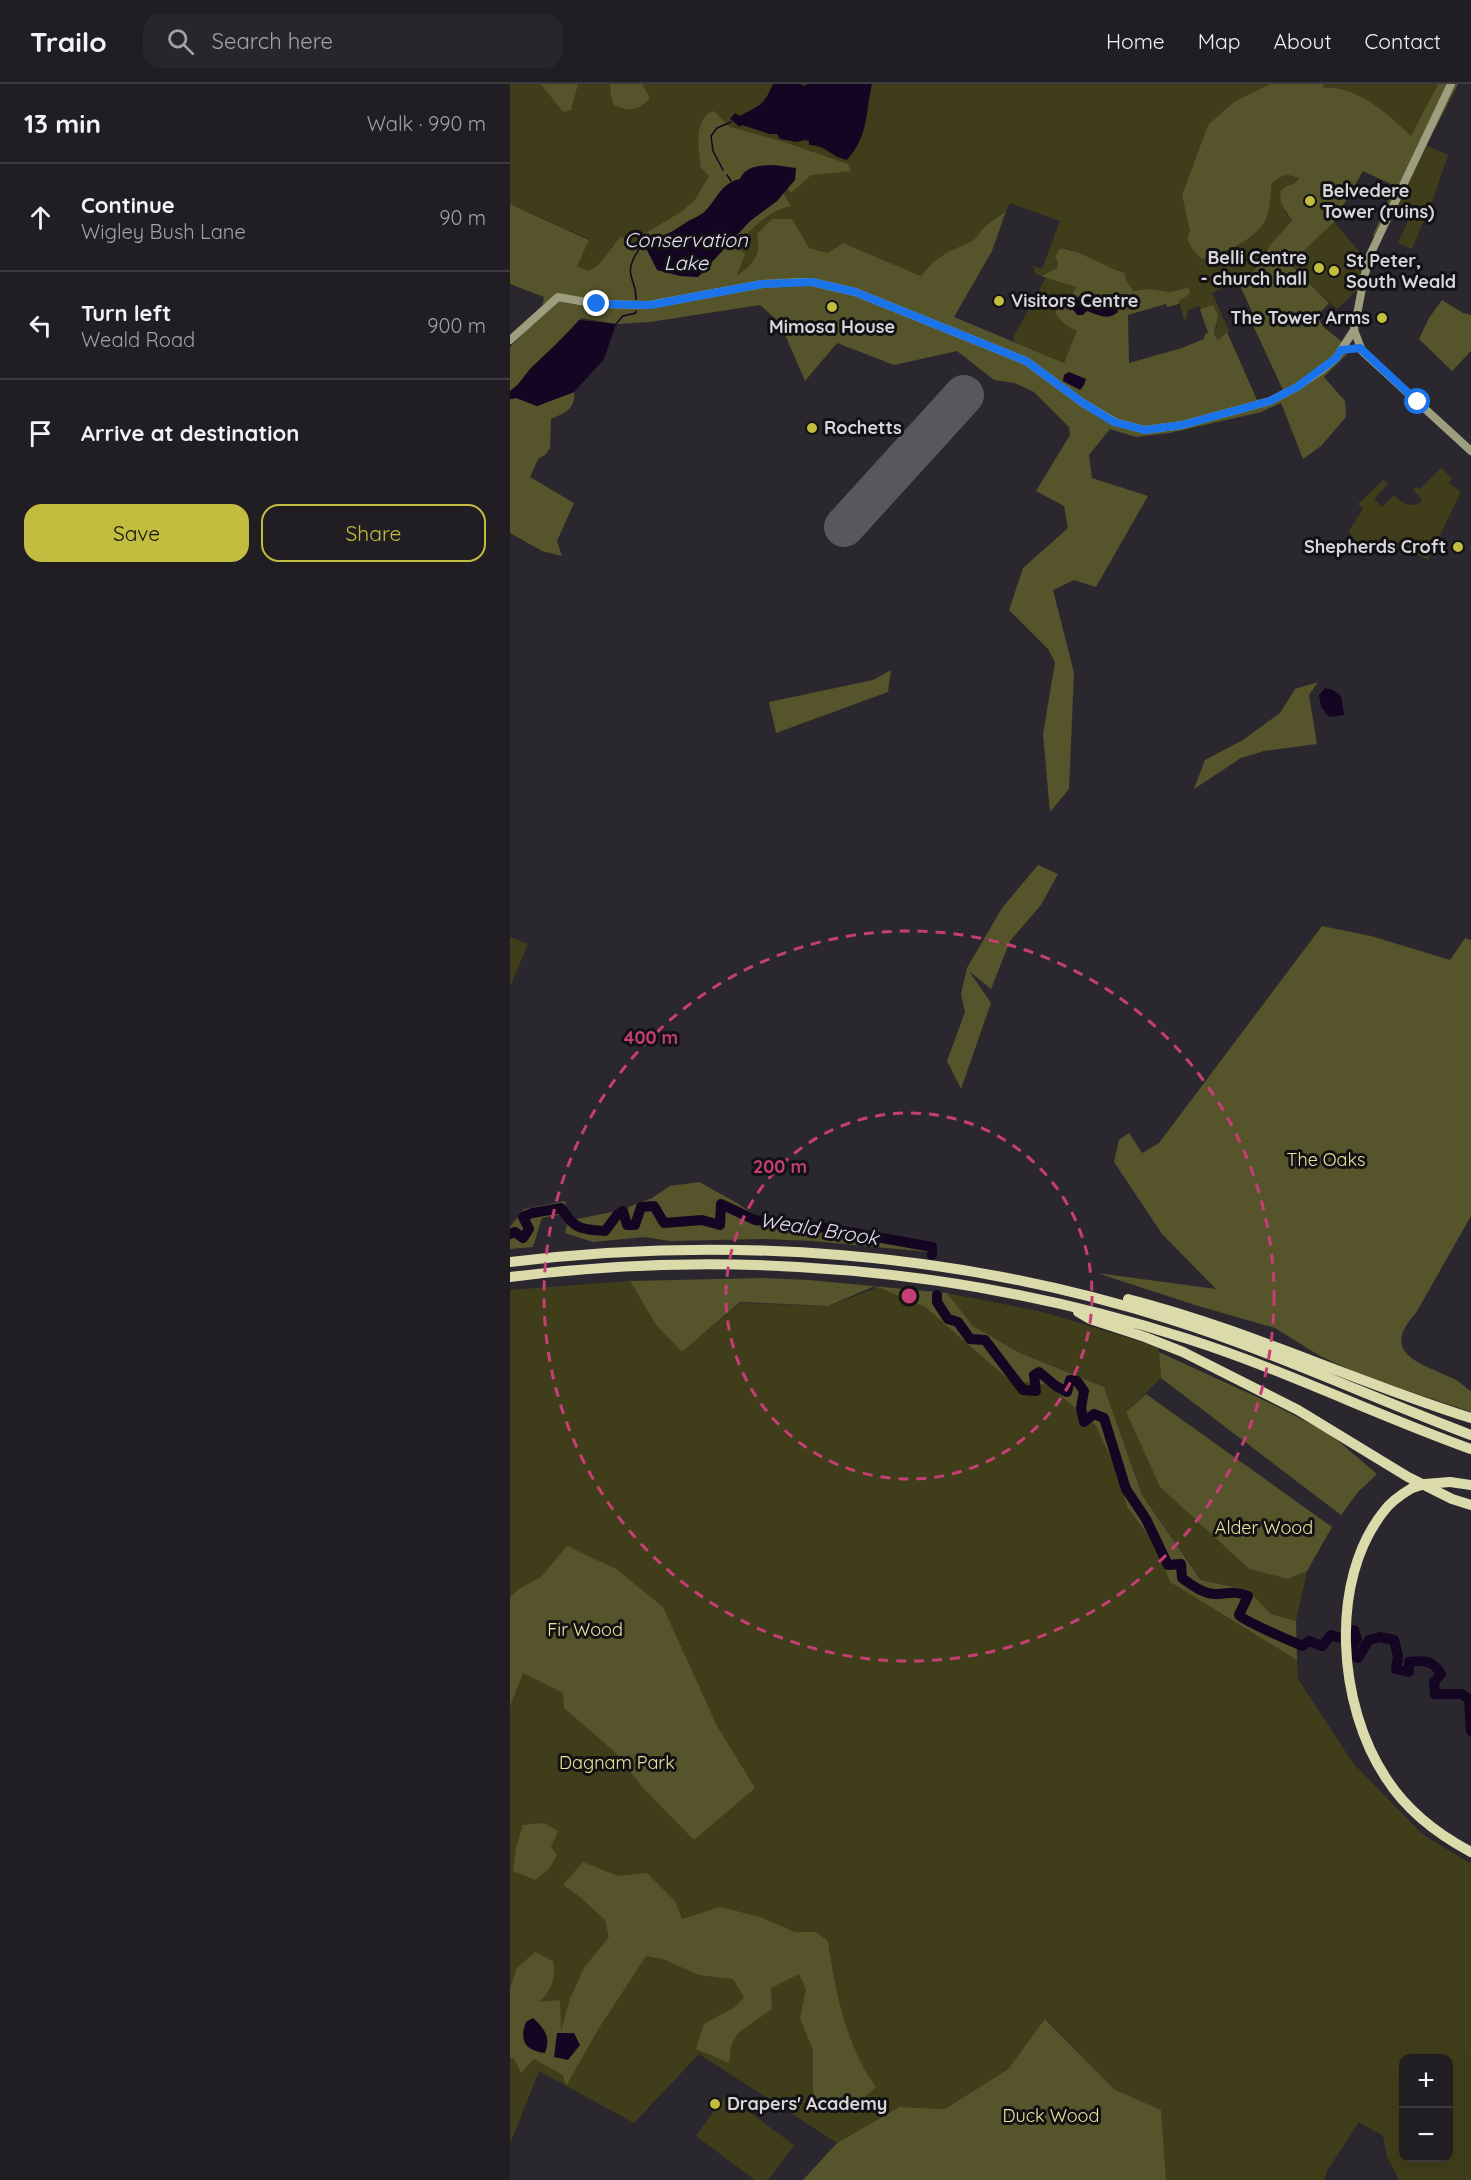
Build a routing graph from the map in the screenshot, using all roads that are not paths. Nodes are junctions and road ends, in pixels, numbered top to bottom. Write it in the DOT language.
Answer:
graph roads {
  1 [pos="1451,84"];
  2 [pos="1354,330"];
  3 [pos="510,340"];
  4 [pos="1360,348"];
  5 [pos="1341,350"];
  6 [pos="1471,452"];
  7 [pos="510,1262"];
  8 [pos="510,1277"];
  9 [pos="1071,1292"];
  10 [pos="1070,1307"];
  11 [pos="1374,1396"];
  12 [pos="1471,1421"];
  13 [pos="1471,1435"];
  14 [pos="1471,1449"];
  15 [pos="1471,1485"];
  16 [pos="1471,1505"];
  17 [pos="1471,1852"];
  1 -- 2 [label="street"];
  2 -- 4 [label="street"];
  2 -- 5 [label="street"];
  3 -- 5 [label="street"];
  4 -- 5 [label="street"];
  4 -- 6 [label="street"];
  7 -- 9 [label="highway"];
  8 -- 10 [label="highway"];
  9 -- 11 [label="highway"];
  9 -- 12 [label="highway"];
  10 -- 14 [label="highway"];
  10 -- 16 [label="highway"];
  11 -- 12 [label="highway"];
  11 -- 13 [label="highway"];
  15 -- 17 [label="highway, bridge"];
}
